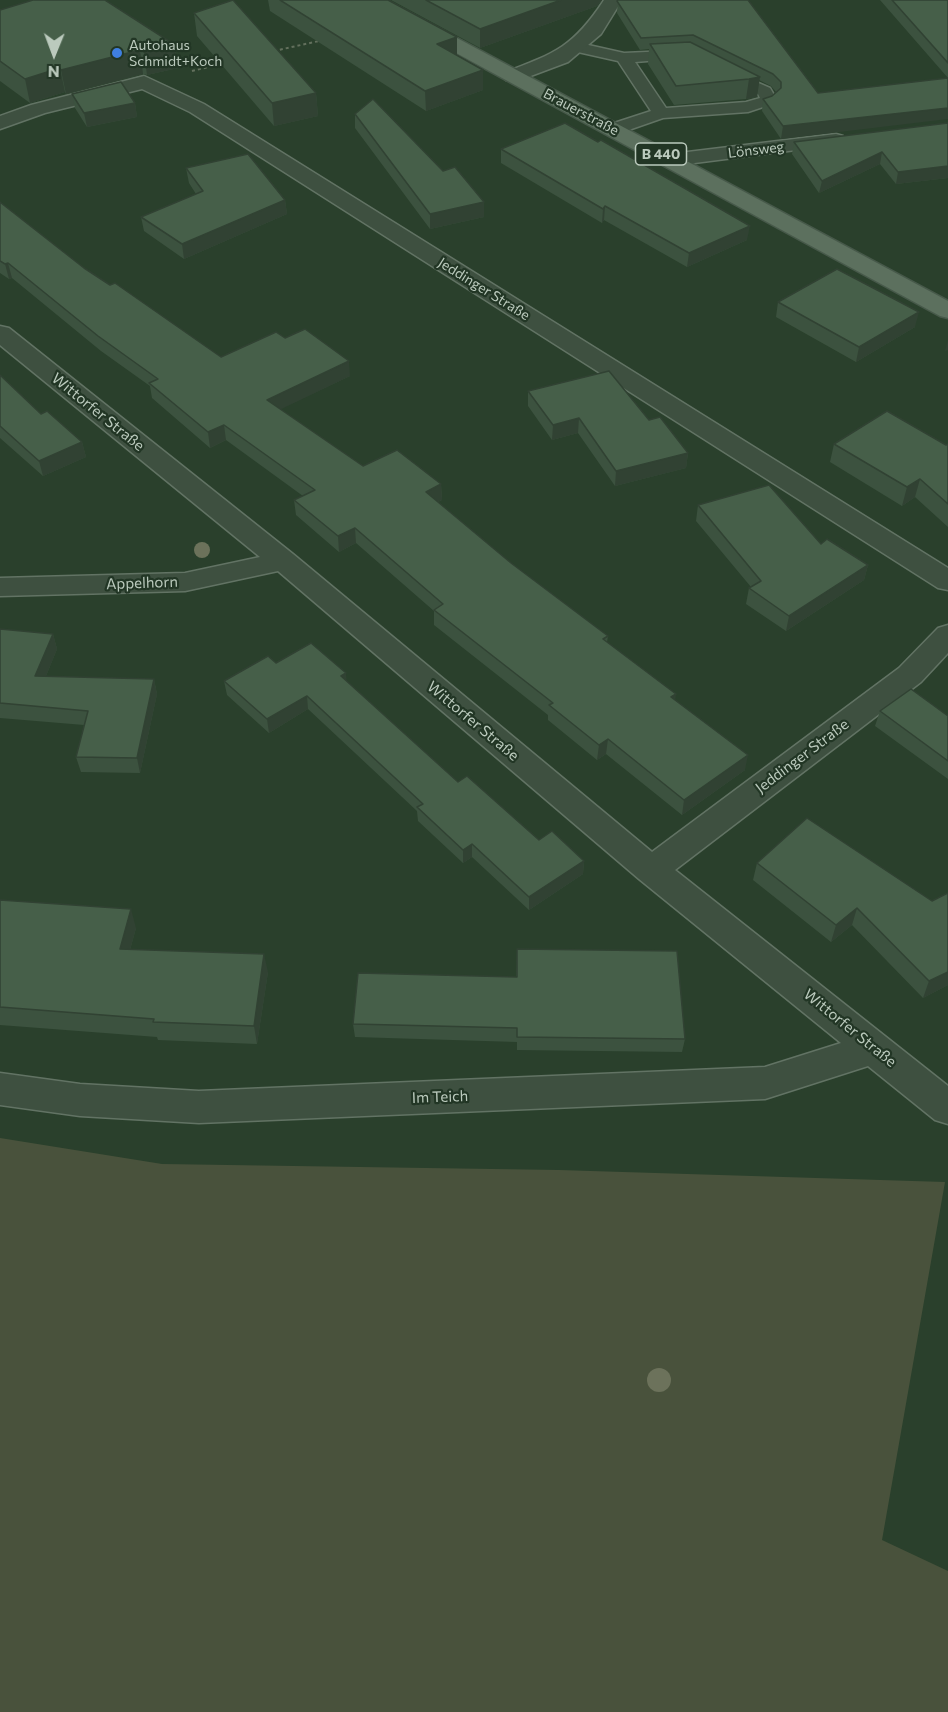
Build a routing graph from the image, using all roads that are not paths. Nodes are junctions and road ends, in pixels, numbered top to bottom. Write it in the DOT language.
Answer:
graph roads {
  1 [pos="372,0"];
  2 [pos="612,0"];
  3 [pos="574,47"];
  4 [pos="624,58"];
  5 [pos="513,76"];
  6 [pos="661,113"];
  7 [pos="0,123"];
  8 [pos="614,129"];
  9 [pos="856,138"];
  10 [pos="671,160"];
  11 [pos="948,311"];
  12 [pos="0,333"];
  13 [pos="283,561"];
  14 [pos="948,581"];
  15 [pos="0,587"];
  16 [pos="948,635"];
  17 [pos="651,870"];
  18 [pos="875,1048"];
  19 [pos="0,1089"];
  20 [pos="948,1108"];
  1 -- 5 [label="main road, Brauerstraße / B 440"];
  2 -- 3 [label="street"];
  3 -- 4 [label="lane"];
  3 -- 5 [label="street"];
  4 -- 6 [label="lane"];
  4 -- 6 [label="lane"];
  5 -- 8 [label="main road, Brauerstraße / B 440"];
  6 -- 8 [label="lane"];
  7 -- 14 [label="street, Jeddinger Straße"];
  8 -- 10 [label="main road, Brauerstraße / B 440"];
  9 -- 10 [label="street, Lönsweg"];
  10 -- 11 [label="main road, Brauerstraße / B 440"];
  12 -- 13 [label="street, Wittorfer Straße"];
  13 -- 15 [label="street, Appelhorn"];
  13 -- 17 [label="street, Wittorfer Straße"];
  16 -- 17 [label="street, Jeddinger Straße"];
  17 -- 18 [label="street, Wittorfer Straße"];
  18 -- 19 [label="street, Im Teich"];
  18 -- 20 [label="street, Wittorfer Straße"];
}
